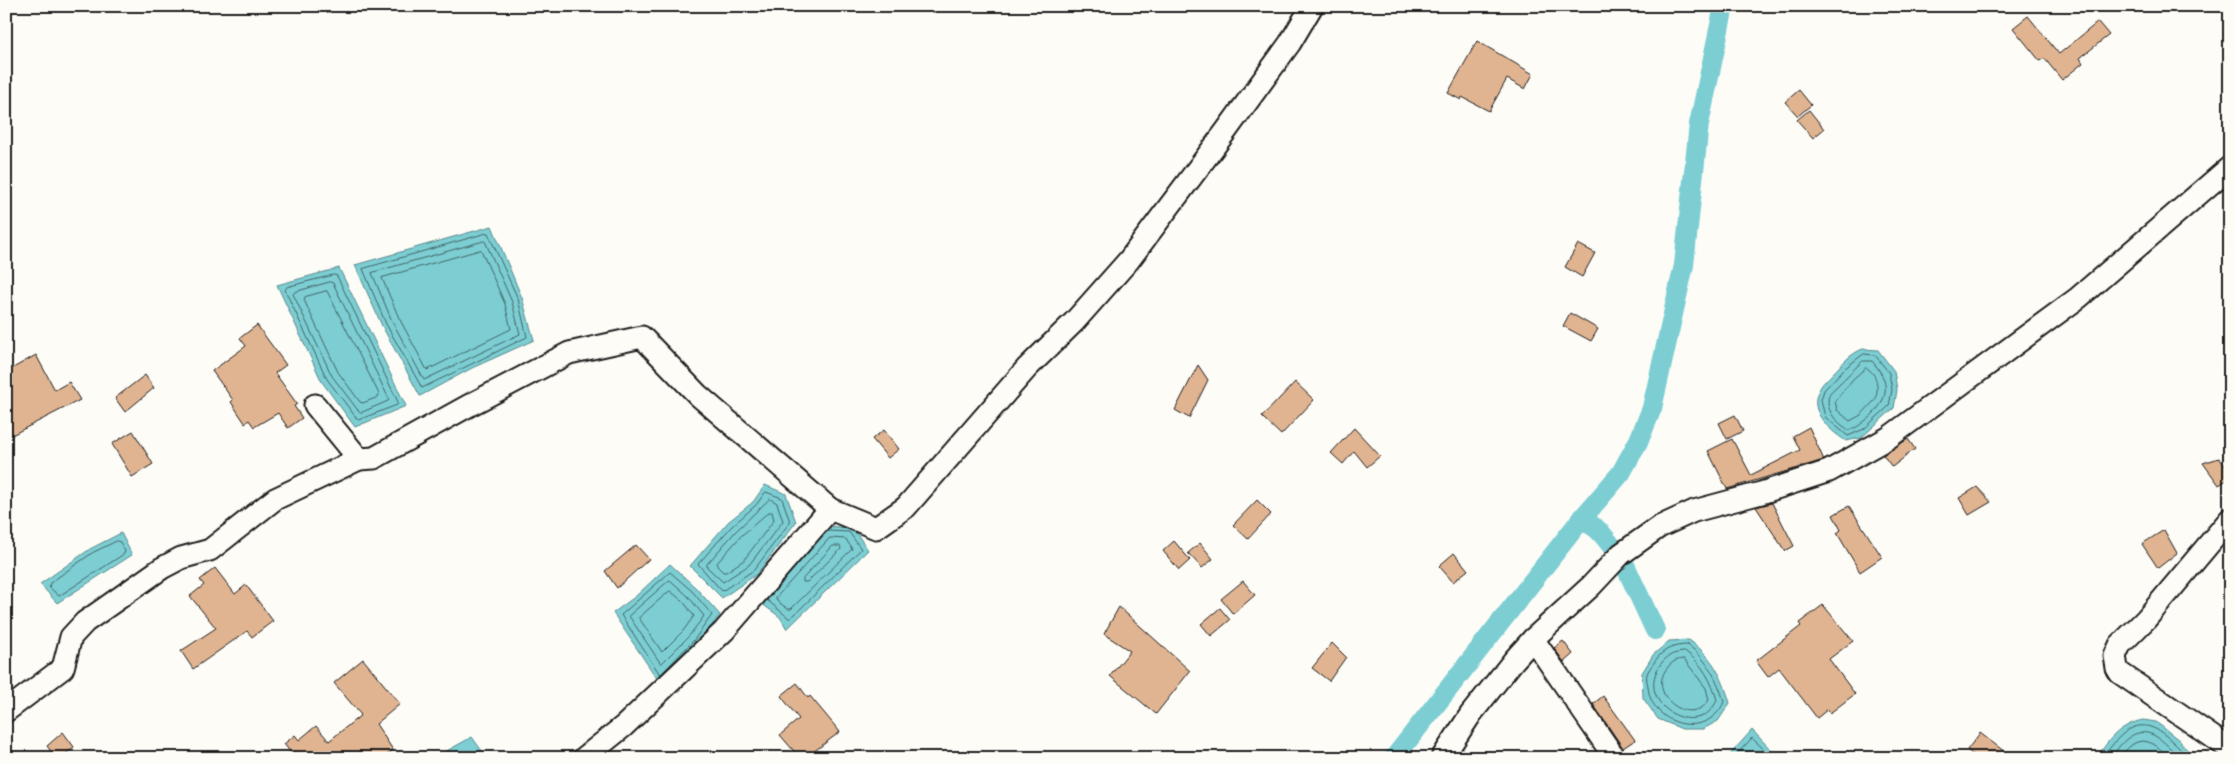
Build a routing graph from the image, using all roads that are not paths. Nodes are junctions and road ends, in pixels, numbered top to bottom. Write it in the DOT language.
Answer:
graph roads {
  1 [pos="1312,6"];
  2 [pos="2230,167"];
  3 [pos="315,405"];
  4 [pos="359,459"];
  5 [pos="830,509"];
  6 [pos="2230,520"];
  7 [pos="1533,639"];
  8 [pos="6,711"];
  9 [pos="2230,748"];
  10 [pos="584,758"];
  11 [pos="1442,758"];
  12 [pos="1615,758"];
  1 -- 5 [label="street"];
  2 -- 7 [label="street"];
  3 -- 4 [label="street"];
  4 -- 5 [label="street"];
  4 -- 8 [label="street"];
  5 -- 10 [label="street"];
  6 -- 9 [label="street"];
  7 -- 11 [label="street"];
  7 -- 12 [label="street"];
}
